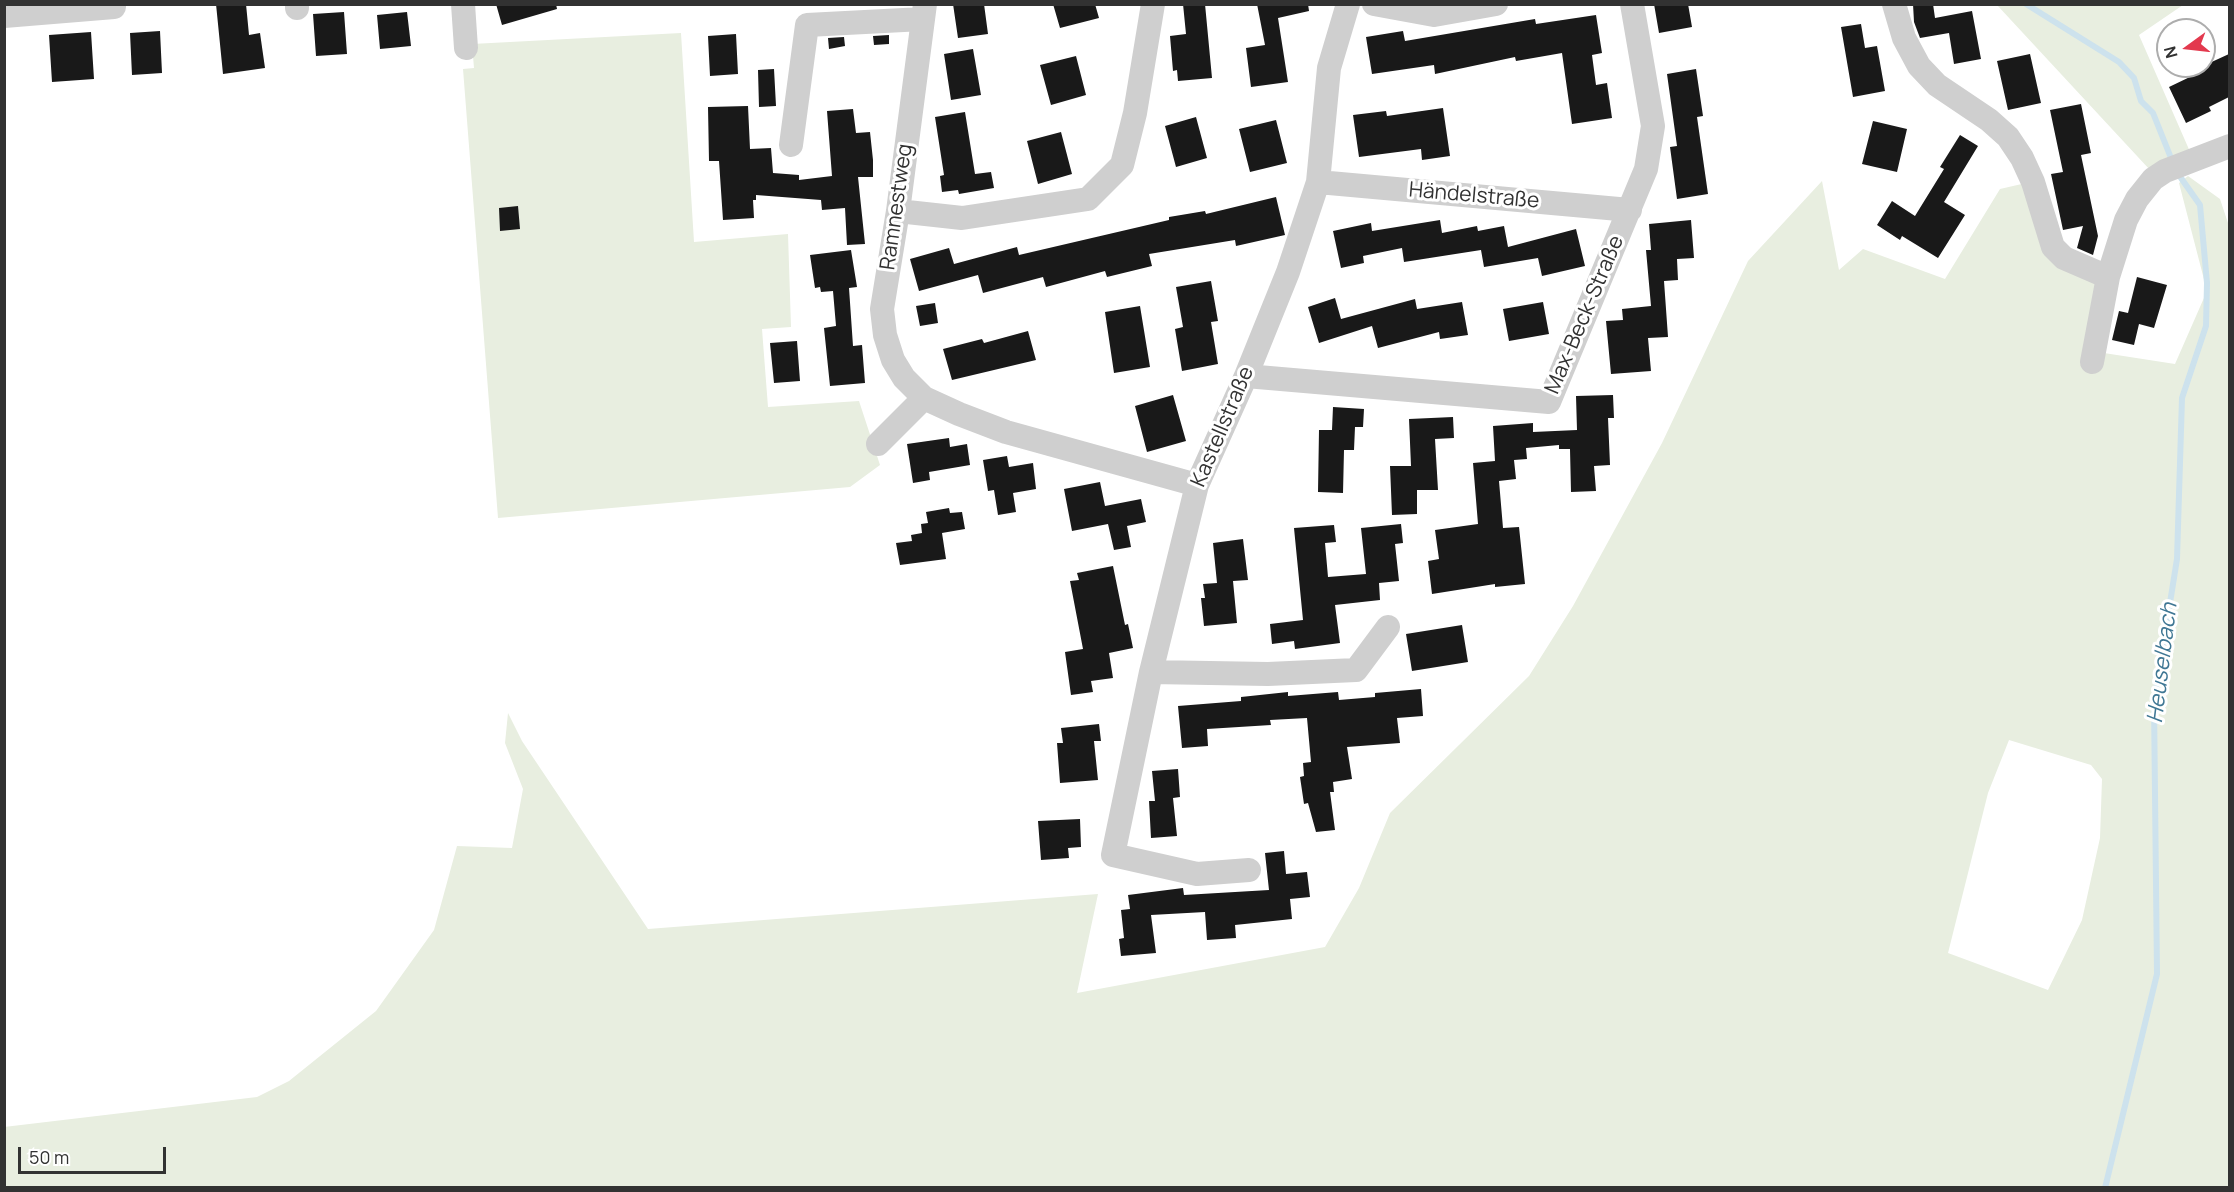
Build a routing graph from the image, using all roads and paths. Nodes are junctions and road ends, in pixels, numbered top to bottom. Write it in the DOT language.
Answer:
graph roads {
  1 [pos="113,4"];
  2 [pos="463,4"];
  3 [pos="1153,4"];
  4 [pos="1348,4"];
  5 [pos="1374,4"];
  6 [pos="1496,4"];
  7 [pos="1632,4"];
  8 [pos="1894,4"];
  9 [pos="924,12"];
  10 [pos="4,16"];
  11 [pos="466,48"];
  12 [pos="791,145"];
  13 [pos="2229,146"];
  14 [pos="1318,182"];
  15 [pos="1630,210"];
  16 [pos="898,211"];
  17 [pos="2108,277"];
  18 [pos="2092,362"];
  19 [pos="1246,376"];
  20 [pos="924,398"];
  21 [pos="878,444"];
  22 [pos="1197,485"];
  23 [pos="1388,627"];
  24 [pos="1151,672"];
  25 [pos="1249,870"];
  1 -- 10 [label="street"];
  2 -- 11 [label="street"];
  3 -- 16 [label="street"];
  4 -- 14 [label="street, Kastellstraße"];
  5 -- 6 [label="street"];
  7 -- 15 [label="street, Max-Beck-Straße"];
  8 -- 17 [label="street"];
  9 -- 12 [label="street"];
  9 -- 16 [label="street, Ramnestweg"];
  13 -- 17 [label="street"];
  14 -- 15 [label="street, Händelstraße"];
  14 -- 19 [label="street, Kastellstraße"];
  15 -- 19 [label="street, Max-Beck-Straße"];
  16 -- 20 [label="street, Ramnestweg"];
  17 -- 18 [label="street"];
  19 -- 22 [label="street, Kastellstraße"];
  20 -- 21 [label="street"];
  20 -- 22 [label="street, Ramnestweg"];
  22 -- 24 [label="street, Kastellstraße"];
  23 -- 24 [label="street"];
  24 -- 25 [label="street, Kastellstraße"];
}
